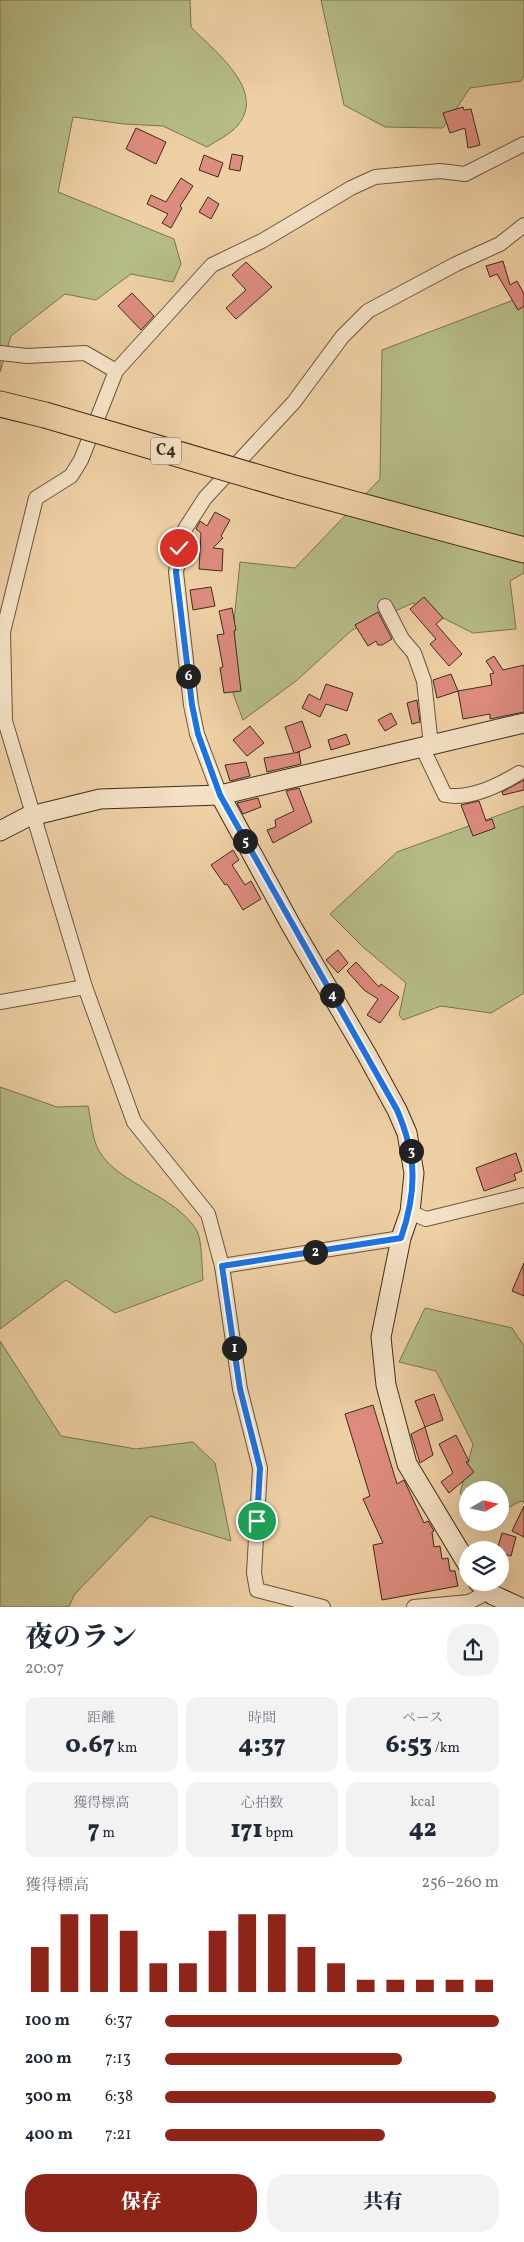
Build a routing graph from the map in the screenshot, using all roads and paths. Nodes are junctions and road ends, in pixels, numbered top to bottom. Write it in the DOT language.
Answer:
graph roads {
  1 [pos="524,144"];
  2 [pos="524,225"];
  3 [pos="0,353"];
  4 [pos="116,371"];
  5 [pos="0,404"];
  6 [pos="524,550"];
  7 [pos="385,606"];
  8 [pos="524,723"];
  9 [pos="426,746"];
  10 [pos="519,774"];
  11 [pos="220,795"];
  12 [pos="35,816"];
  13 [pos="0,830"];
  14 [pos="86,987"];
  15 [pos="0,1002"];
  16 [pos="524,1194"];
  17 [pos="410,1212"];
  18 [pos="401,1238"];
  19 [pos="222,1266"];
  20 [pos="459,1551"];
  21 [pos="479,1591"];
  22 [pos="490,1591"];
  23 [pos="468,1604"];
  24 [pos="323,1607"];
  25 [pos="414,1607"];
  26 [pos="520,1607"];
  1 -- 4 [label="street"];
  2 -- 11 [label="street"];
  3 -- 4 [label="street"];
  4 -- 12 [label="street"];
  5 -- 6 [label="highway, C4, bridge"];
  7 -- 9 [label="street"];
  8 -- 9 [label="street"];
  9 -- 10 [label="street"];
  9 -- 11 [label="street"];
  11 -- 12 [label="street"];
  11 -- 17 [label="street"];
  12 -- 13 [label="street"];
  12 -- 14 [label="street"];
  14 -- 15 [label="street"];
  14 -- 19 [label="street"];
  16 -- 17 [label="street"];
  17 -- 18 [label="street"];
  18 -- 19 [label="street"];
  18 -- 20 [label="street"];
  19 -- 24 [label="street"];
  21 -- 23 [label="street"];
  22 -- 26 [label="street"];
  23 -- 25 [label="street"];
}
